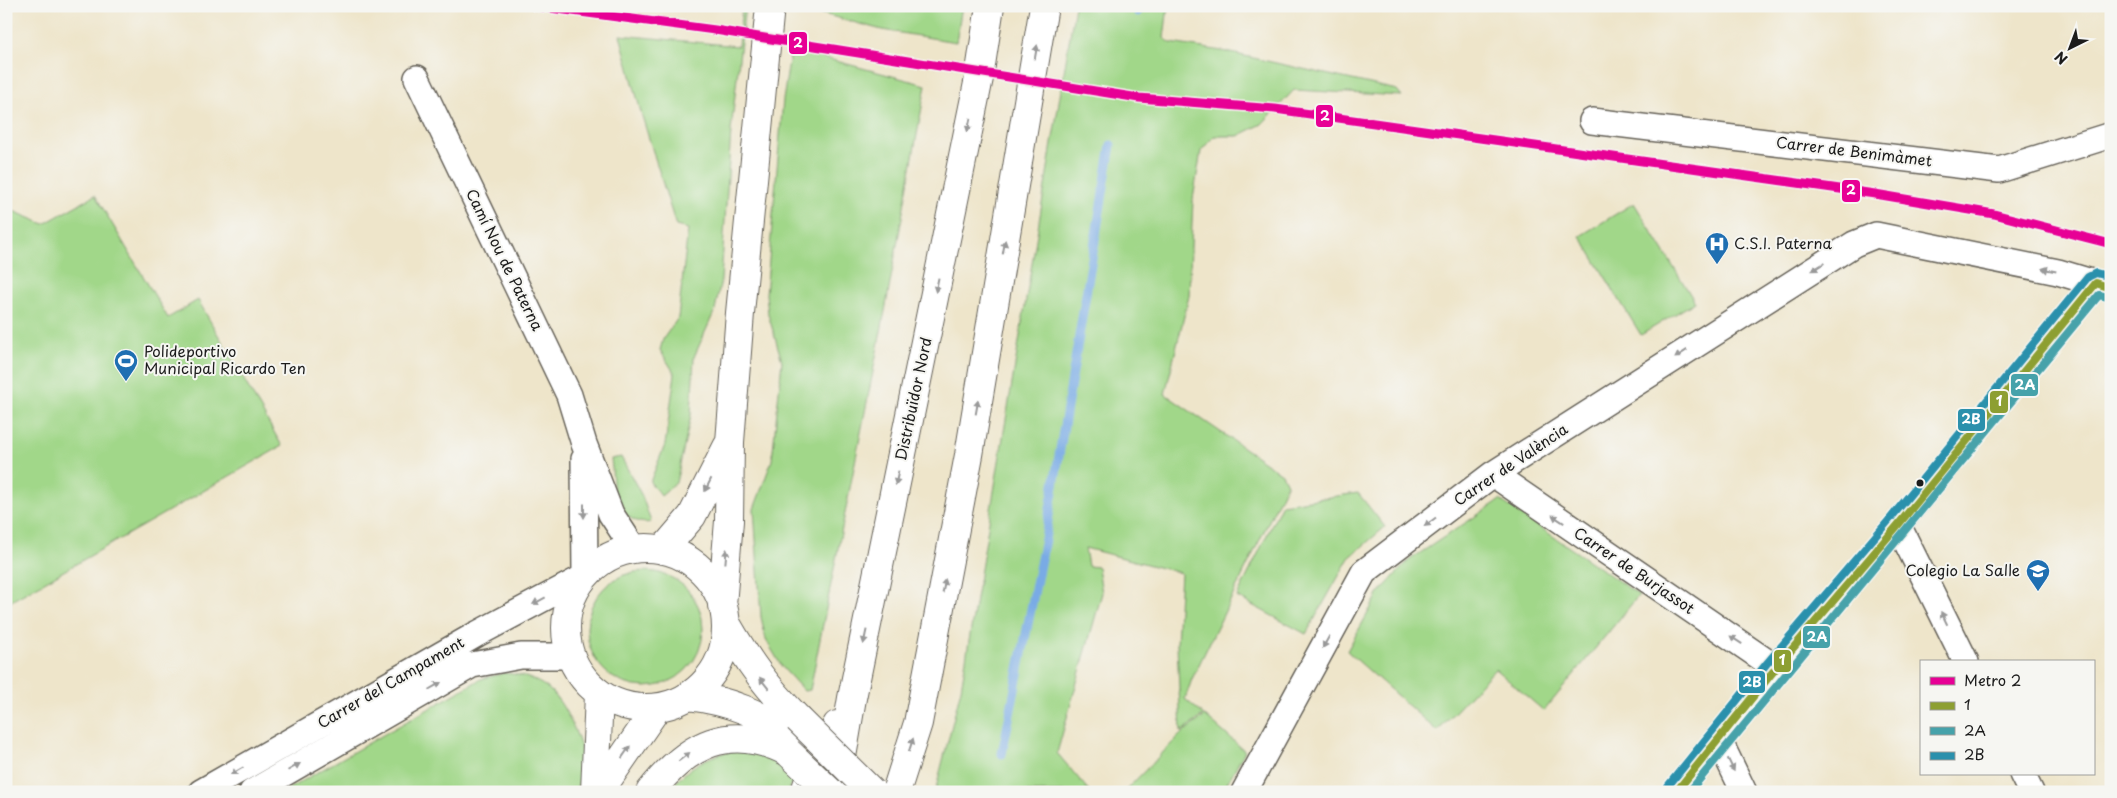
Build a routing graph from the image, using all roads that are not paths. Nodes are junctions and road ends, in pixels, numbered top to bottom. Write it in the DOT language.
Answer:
graph roads {
  1 [pos="770,6"];
  2 [pos="990,6"];
  3 [pos="1044,6"];
  4 [pos="417,78"];
  5 [pos="1592,121"];
  6 [pos="2111,135"];
  7 [pos="2103,286"];
  8 [pos="730,442"];
  9 [pos="584,444"];
  10 [pos="1493,474"];
  11 [pos="1898,525"];
  12 [pos="634,549"];
  13 [pos="663,550"];
  14 [pos="584,577"];
  15 [pos="724,614"];
  16 [pos="571,656"];
  17 [pos="1965,660"];
  18 [pos="1776,668"];
  19 [pos="599,693"];
  20 [pos="689,696"];
  21 [pos="852,698"];
  22 [pos="657,708"];
  23 [pos="793,736"];
  24 [pos="1718,738"];
  25 [pos="2023,776"];
  26 [pos="201,792"];
  27 [pos="252,792"];
  28 [pos="597,792"];
  29 [pos="650,792"];
  30 [pos="805,792"];
  31 [pos="830,792"];
  32 [pos="836,792"];
  33 [pos="849,792"];
  34 [pos="872,792"];
  35 [pos="896,792"];
  36 [pos="1244,792"];
  37 [pos="1676,792"];
  38 [pos="1744,792"];
  39 [pos="2030,792"];
  1 -- 8 [label="main road"];
  2 -- 21 [label="main road, Distribuïdor Nord, one-way"];
  35 -- 3 [label="main road, one-way"];
  4 -- 9 [label="street, Camí Nou de Paterna"];
  5 -- 6 [label="street, Carrer de Benimàmet"];
  7 -- 10 [label="street, Carrer de València, one-way"];
  7 -- 11 [label="street"];
  8 -- 13 [label="main road, one-way"];
  15 -- 8 [label="main road, one-way"];
  9 -- 12 [label="street, Camí Nou de Paterna"];
  9 -- 14 [label="street, Camí Nou de Paterna, one-way"];
  18 -- 10 [label="street, Carrer de Burjassot, one-way"];
  10 -- 36 [label="street, Carrer de València, one-way"];
  17 -- 11 [label="street, one-way"];
  11 -- 18 [label="street"];
  12 -- 13 [label="main road"];
  12 -- 14 [label="main road"];
  13 -- 15 [label="main road"];
  14 -- 16 [label="main road"];
  14 -- 26 [label="street, Carrer del Campament, one-way"];
  15 -- 20 [label="main road"];
  23 -- 15 [label="main road, one-way"];
  16 -- 19 [label="main road"];
  27 -- 16 [label="street, Carrer del Campament, one-way"];
  18 -- 24 [label="street"];
  19 -- 22 [label="main road"];
  19 -- 28 [label="main road"];
  20 -- 22 [label="main road"];
  20 -- 23 [label="main road"];
  21 -- 30 [label="main road"];
  21 -- 32 [label="main road, Distribuïdor Nord"];
  28 -- 22 [label="main road, one-way"];
  29 -- 23 [label="main road, one-way"];
  23 -- 31 [label="main road, bridge"];
  23 -- 33 [label="main road"];
  23 -- 34 [label="main road, bridge"];
  24 -- 37 [label="street"];
  24 -- 38 [label="street, one-way"];
  25 -- 39 [label="street"];
}
